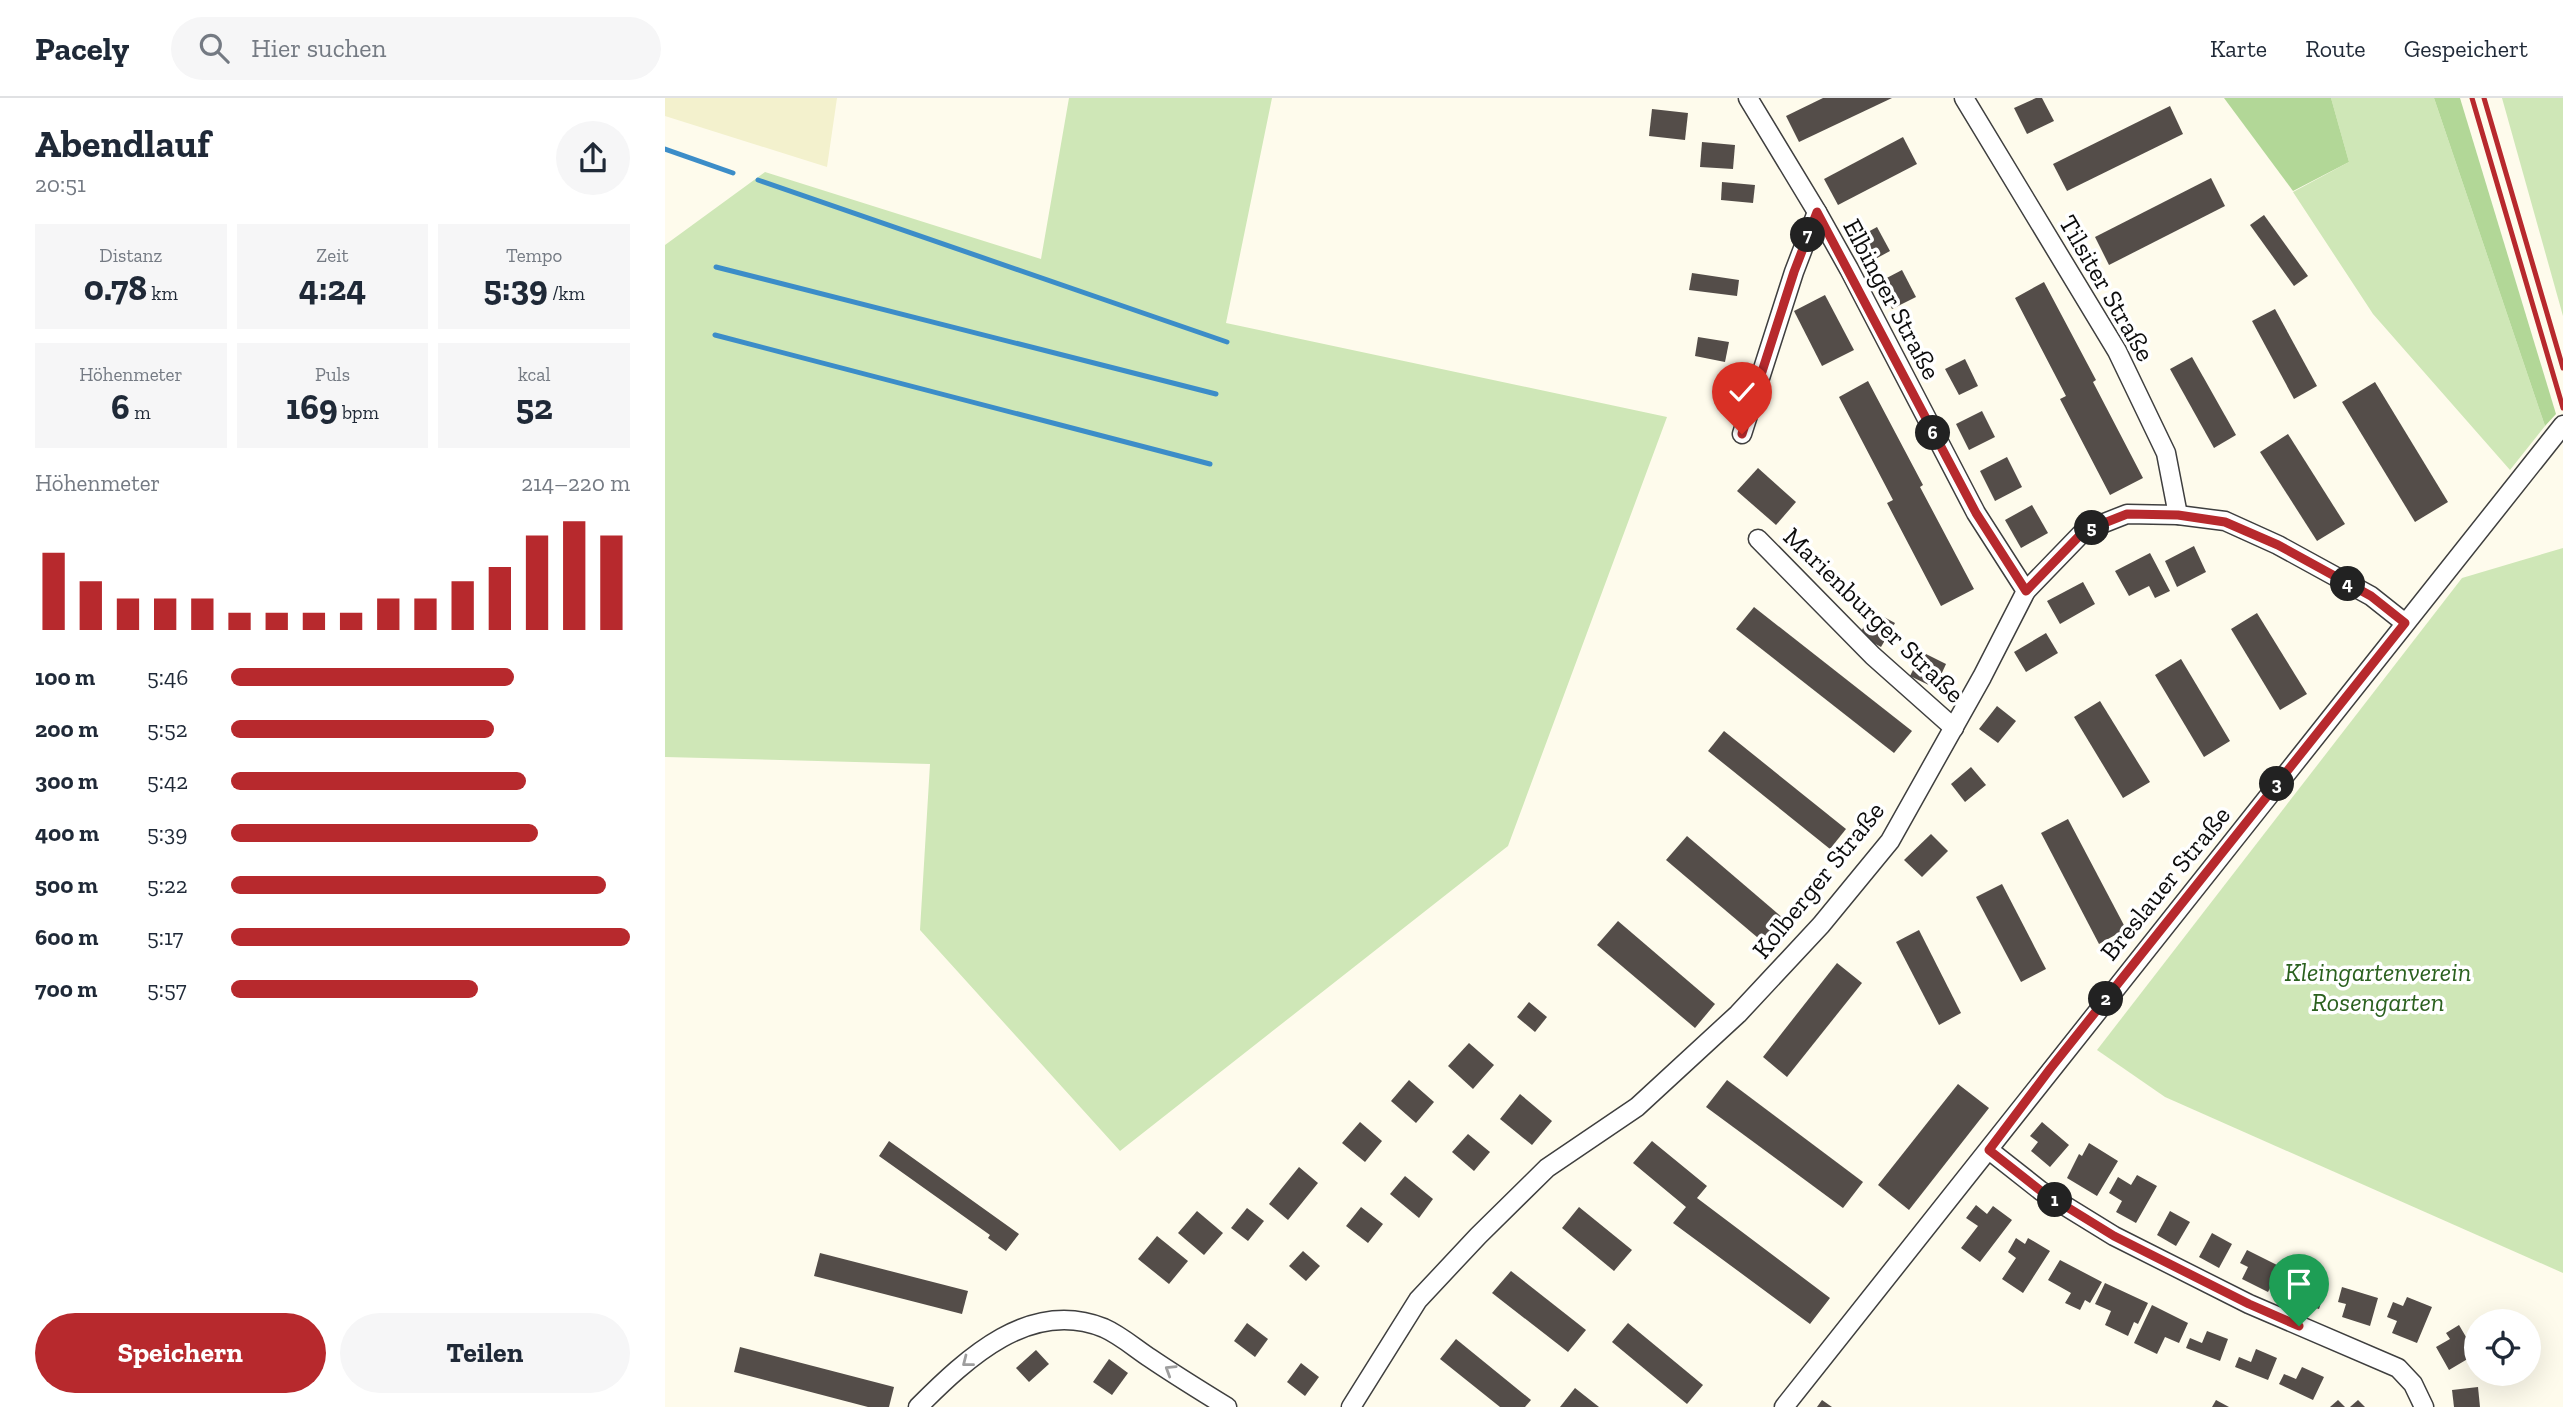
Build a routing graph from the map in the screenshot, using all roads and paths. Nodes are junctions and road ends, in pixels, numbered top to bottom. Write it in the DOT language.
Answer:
graph roads {
  1 [pos="1748,98"];
  2 [pos="1964,98"];
  3 [pos="1817,212"];
  4 [pos="2563,425"];
  5 [pos="1742,434"];
  6 [pos="2178,515"];
  7 [pos="1758,540"];
  8 [pos="2026,591"];
  9 [pos="2405,623"];
  10 [pos="1954,728"];
  11 [pos="1989,1150"];
  12 [pos="918,1407"];
  13 [pos="1227,1407"];
  14 [pos="1351,1407"];
  15 [pos="1784,1407"];
  16 [pos="2424,1407"];
  1 -- 3 [label="street, Elbinger Straße"];
  2 -- 6 [label="street, Tilsiter Straße"];
  3 -- 5 [label="street"];
  3 -- 8 [label="street, Elbinger Straße"];
  4 -- 9 [label="street, Breslauer Straße"];
  6 -- 8 [label="street, Kolberger Straße"];
  6 -- 9 [label="street, Kolberger Straße"];
  7 -- 10 [label="street, Marienburger Straße"];
  8 -- 10 [label="street, Kolberger Straße"];
  9 -- 11 [label="street, Breslauer Straße"];
  10 -- 14 [label="street, Kolberger Straße"];
  11 -- 15 [label="street, Breslauer Straße"];
  11 -- 16 [label="street"];
  13 -- 12 [label="street, one-way"];
}
